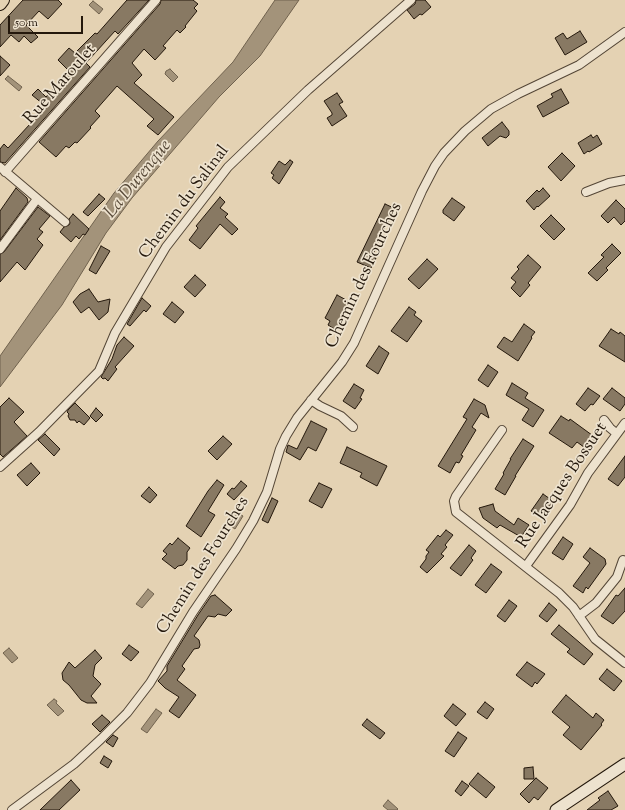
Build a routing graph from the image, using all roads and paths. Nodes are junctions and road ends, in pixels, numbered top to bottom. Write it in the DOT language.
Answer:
graph roads {
  1 [pos="3,0"];
  2 [pos="156,0"];
  3 [pos="411,0"];
  4 [pos="0,4"];
  5 [pos="625,32"];
  6 [pos="2,170"];
  7 [pos="625,180"];
  8 [pos="586,192"];
  9 [pos="38,199"];
  10 [pos="65,222"];
  11 [pos="0,249"];
  12 [pos="311,400"];
  13 [pos="604,420"];
  14 [pos="625,423"];
  15 [pos="353,427"];
  16 [pos="502,430"];
  17 [pos="616,433"];
  18 [pos="0,467"];
  19 [pos="623,560"];
  20 [pos="526,566"];
  21 [pos="579,616"];
  22 [pos="625,662"];
  23 [pos="625,764"];
  24 [pos="14,809"];
  25 [pos="556,810"];
  1 -- 4 [label="main road"];
  2 -- 6 [label="street, Rue Maroulet"];
  3 -- 18 [label="street, Chemin du Salinal"];
  5 -- 12 [label="street, Chemin des Fourches"];
  6 -- 9 [label="street"];
  7 -- 8 [label="street"];
  9 -- 10 [label="street"];
  9 -- 11 [label="street"];
  12 -- 15 [label="street"];
  12 -- 24 [label="street, Chemin des Fourches"];
  13 -- 17 [label="street"];
  14 -- 17 [label="street, Rue Jacques Bossuet"];
  16 -- 20 [label="street"];
  17 -- 20 [label="street, Rue Jacques Bossuet"];
  19 -- 21 [label="street"];
  20 -- 21 [label="street"];
  21 -- 22 [label="street"];
  23 -- 25 [label="street"];
}
